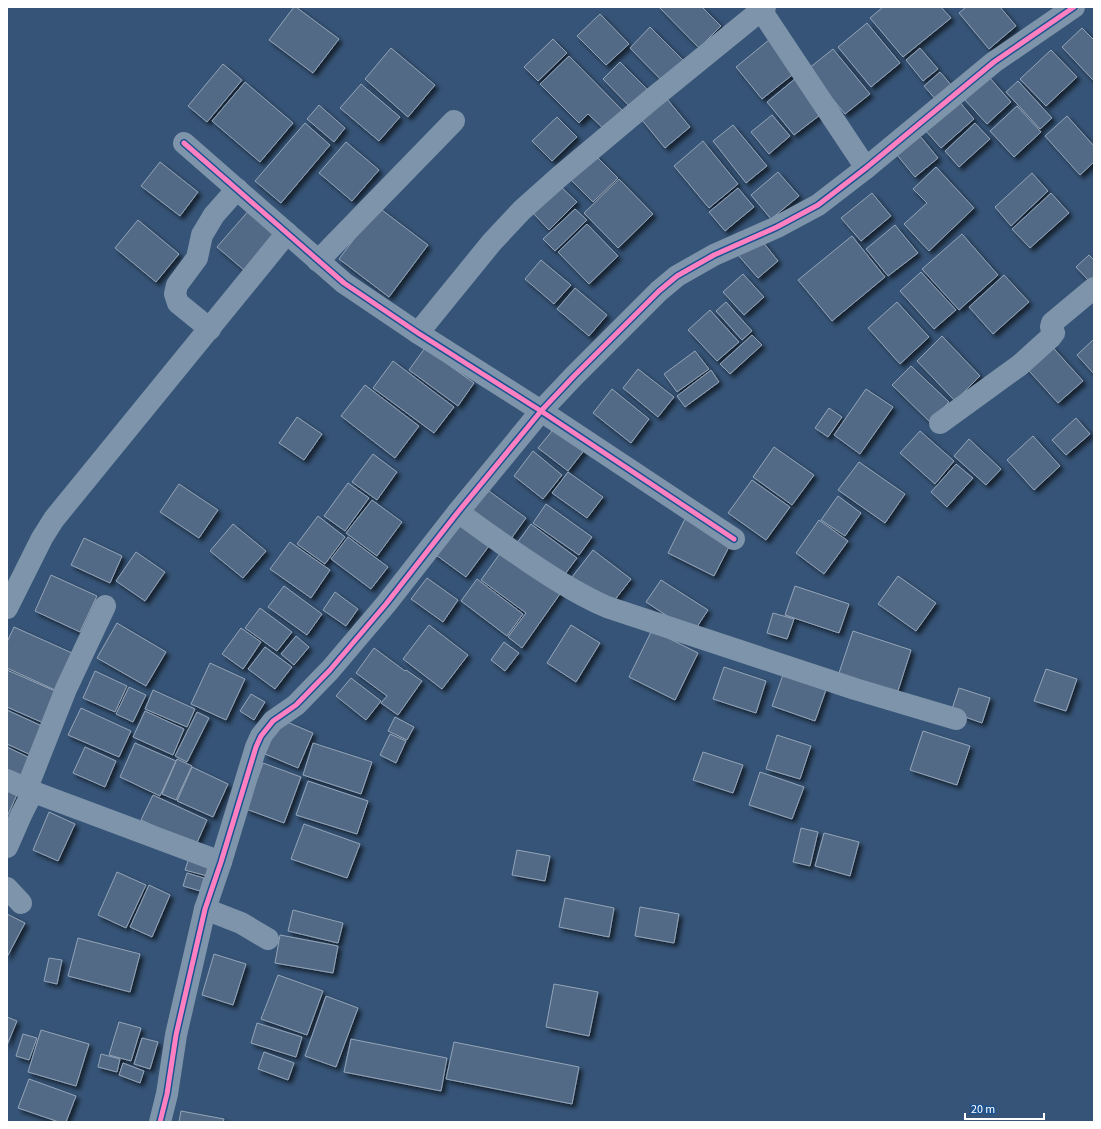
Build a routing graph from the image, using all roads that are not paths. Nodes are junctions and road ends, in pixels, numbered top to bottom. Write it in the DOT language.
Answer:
graph roads {
  1 [pos="1074,7"];
  2 [pos="763,8"];
  3 [pos="454,121"];
  4 [pos="184,143"];
  5 [pos="866,168"];
  6 [pos="237,189"];
  7 [pos="287,233"];
  8 [pos="318,261"];
  9 [pos="1094,288"];
  10 [pos="210,329"];
  11 [pos="418,333"];
  12 [pos="541,411"];
  13 [pos="940,423"];
  14 [pos="458,512"];
  15 [pos="734,539"];
  16 [pos="105,606"];
  17 [pos="7,608"];
  18 [pos="956,719"];
  19 [pos="7,780"];
  20 [pos="30,790"];
  21 [pos="7,847"];
  22 [pos="222,862"];
  23 [pos="205,909"];
  24 [pos="268,939"];
  25 [pos="160,1122"];
  1 -- 5 [label="street"];
  2 -- 5 [label="street"];
  2 -- 11 [label="street"];
  3 -- 8 [label="street"];
  4 -- 6 [label="street"];
  5 -- 12 [label="street"];
  6 -- 7 [label="street"];
  6 -- 10 [label="street"];
  7 -- 8 [label="street"];
  7 -- 10 [label="street"];
  8 -- 11 [label="street"];
  9 -- 13 [label="street"];
  10 -- 17 [label="street"];
  11 -- 12 [label="street"];
  12 -- 14 [label="street"];
  12 -- 15 [label="street"];
  14 -- 18 [label="street"];
  14 -- 22 [label="street"];
  16 -- 20 [label="street"];
  19 -- 20 [label="street"];
  20 -- 21 [label="street"];
  20 -- 22 [label="street"];
  22 -- 23 [label="street"];
  23 -- 24 [label="street"];
  23 -- 25 [label="street"];
}
